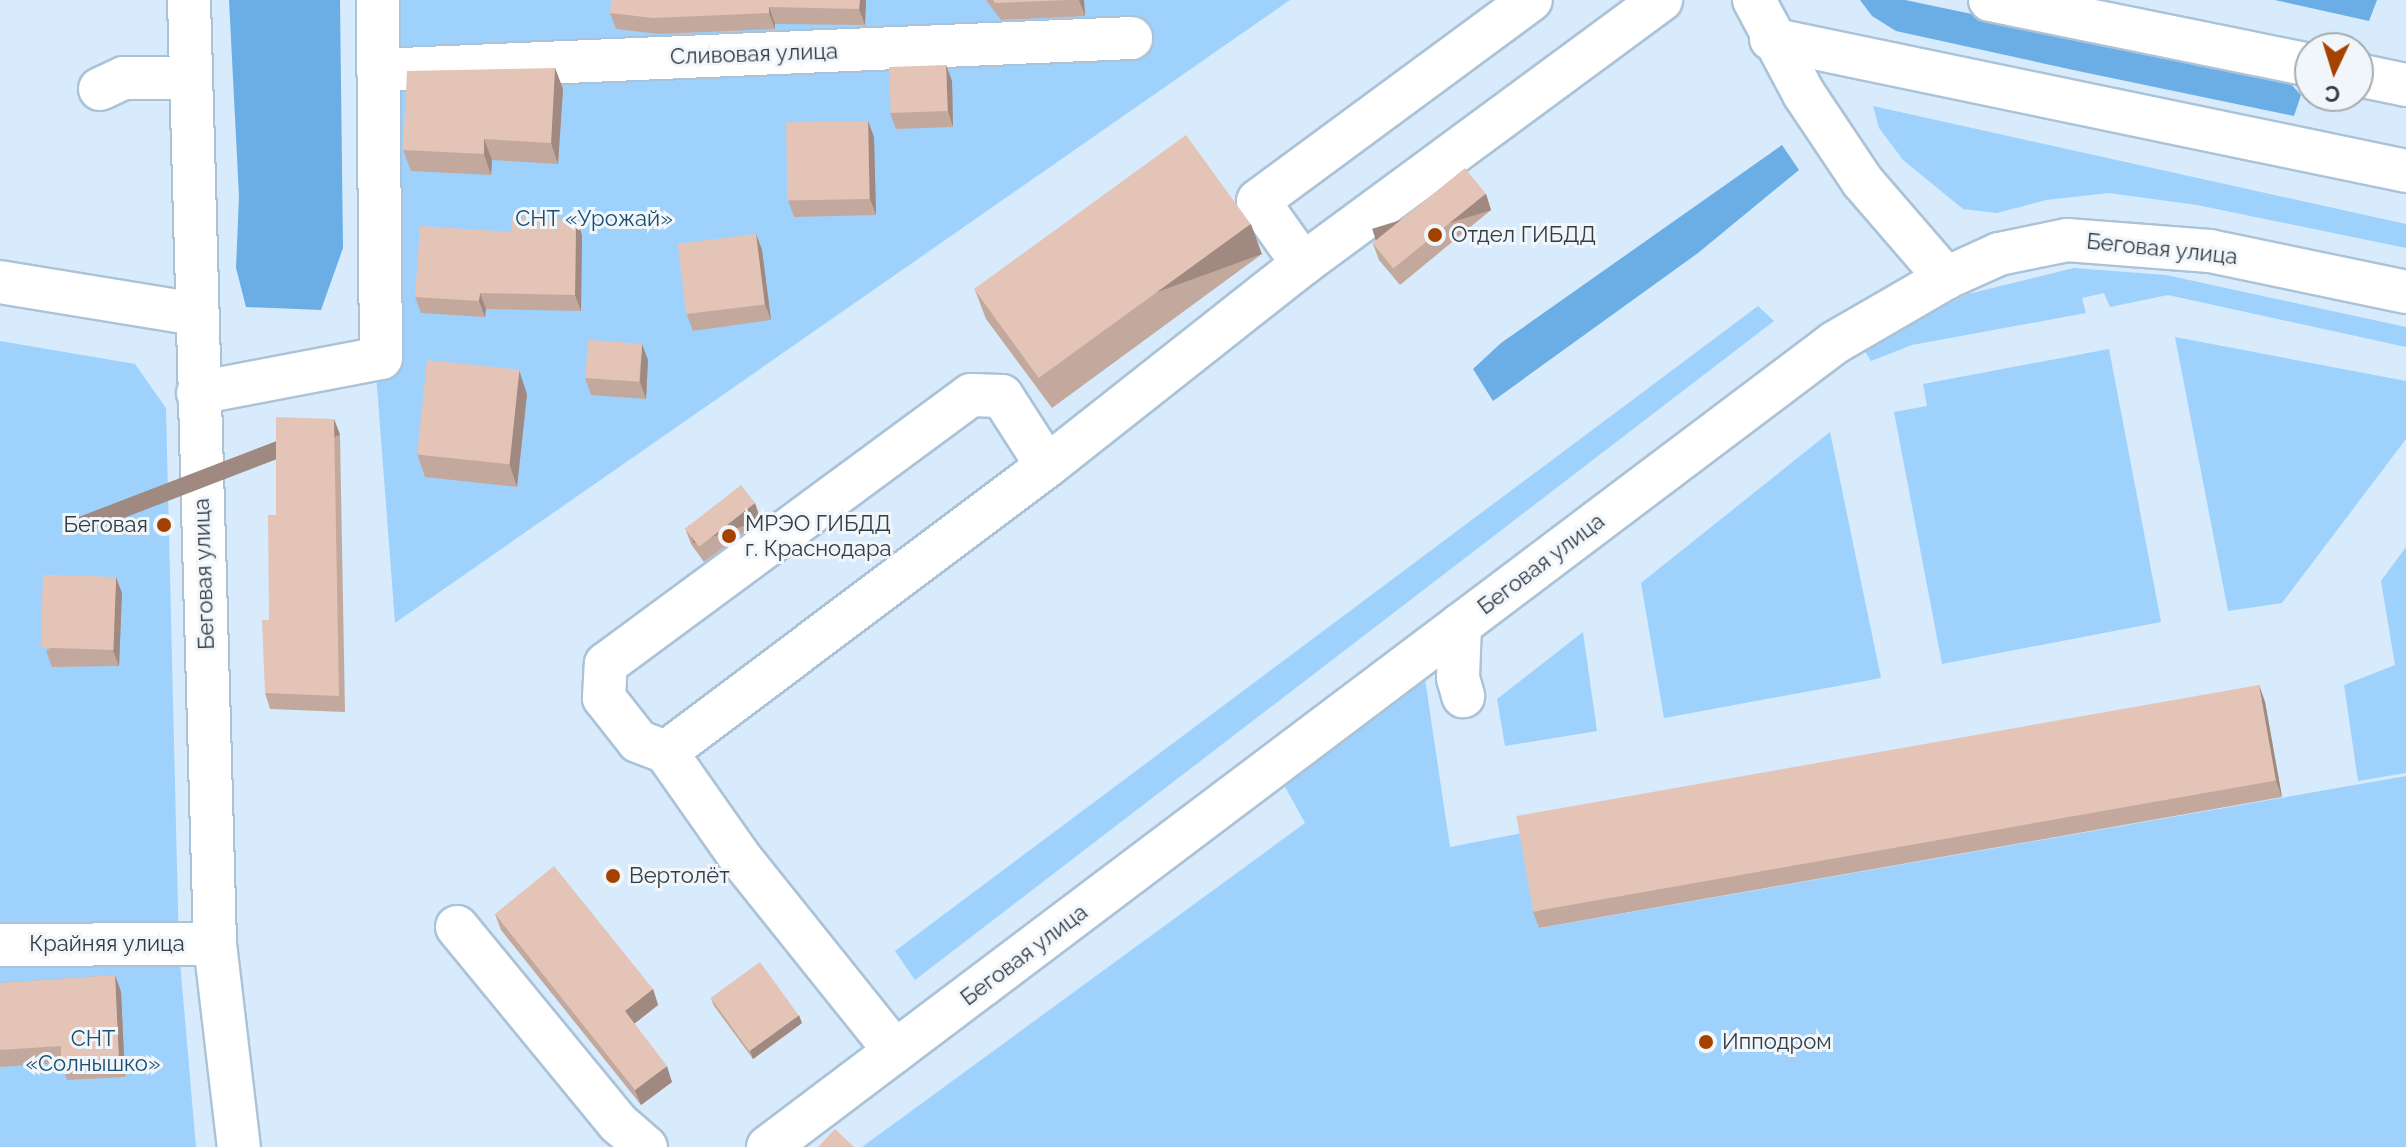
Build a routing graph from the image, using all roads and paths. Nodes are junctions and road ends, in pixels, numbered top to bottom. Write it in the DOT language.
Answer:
graph roads {
  1 [pos="189,0"];
  2 [pos="378,0"];
  3 [pos="1531,0"];
  4 [pos="1661,0"];
  5 [pos="1754,0"];
  6 [pos="1990,0"];
  7 [pos="1131,38"];
  8 [pos="1771,39"];
  9 [pos="2294,62"];
  10 [pos="378,70"];
  11 [pos="191,78"];
  12 [pos="2374,78"];
  13 [pos="2406,85"];
  14 [pos="100,89"];
  15 [pos="2406,171"];
  16 [pos="1303,264"];
  17 [pos="1946,278"];
  18 [pos="0,282"];
  19 [pos="2406,292"];
  20 [pos="196,314"];
  21 [pos="198,393"];
  22 [pos="1047,466"];
  23 [pos="1460,625"];
  24 [pos="1463,696"];
  25 [pos="666,752"];
  26 [pos="457,927"];
  27 [pos="215,944"];
  28 [pos="0,945"];
  29 [pos="895,1051"];
  30 [pos="239,1147"];
  31 [pos="646,1147"];
  32 [pos="768,1147"];
  1 -- 11 [label="street, Беговая улица"];
  2 -- 10 [label="street"];
  3 -- 16 [label="street"];
  4 -- 16 [label="street"];
  5 -- 8 [label="street"];
  6 -- 9 [label="street"];
  7 -- 10 [label="street, Сливовая улица"];
  8 -- 15 [label="street"];
  8 -- 17 [label="street"];
  10 -- 21 [label="street"];
  11 -- 14 [label="street"];
  11 -- 20 [label="street, Беговая улица"];
  12 -- 13 [label="street"];
  16 -- 22 [label="street"];
  17 -- 19 [label="street, Беговая улица"];
  17 -- 23 [label="street, Беговая улица"];
  18 -- 20 [label="street"];
  20 -- 21 [label="street, Беговая улица"];
  21 -- 27 [label="street, Беговая улица"];
  22 -- 25 [label="street"];
  22 -- 25 [label="street"];
  23 -- 24 [label="street"];
  23 -- 29 [label="street, Беговая улица"];
  25 -- 29 [label="street"];
  26 -- 31 [label="street"];
  27 -- 28 [label="street, Крайняя улица"];
  27 -- 30 [label="street, Беговая улица"];
  29 -- 32 [label="street, Беговая улица"];
}
